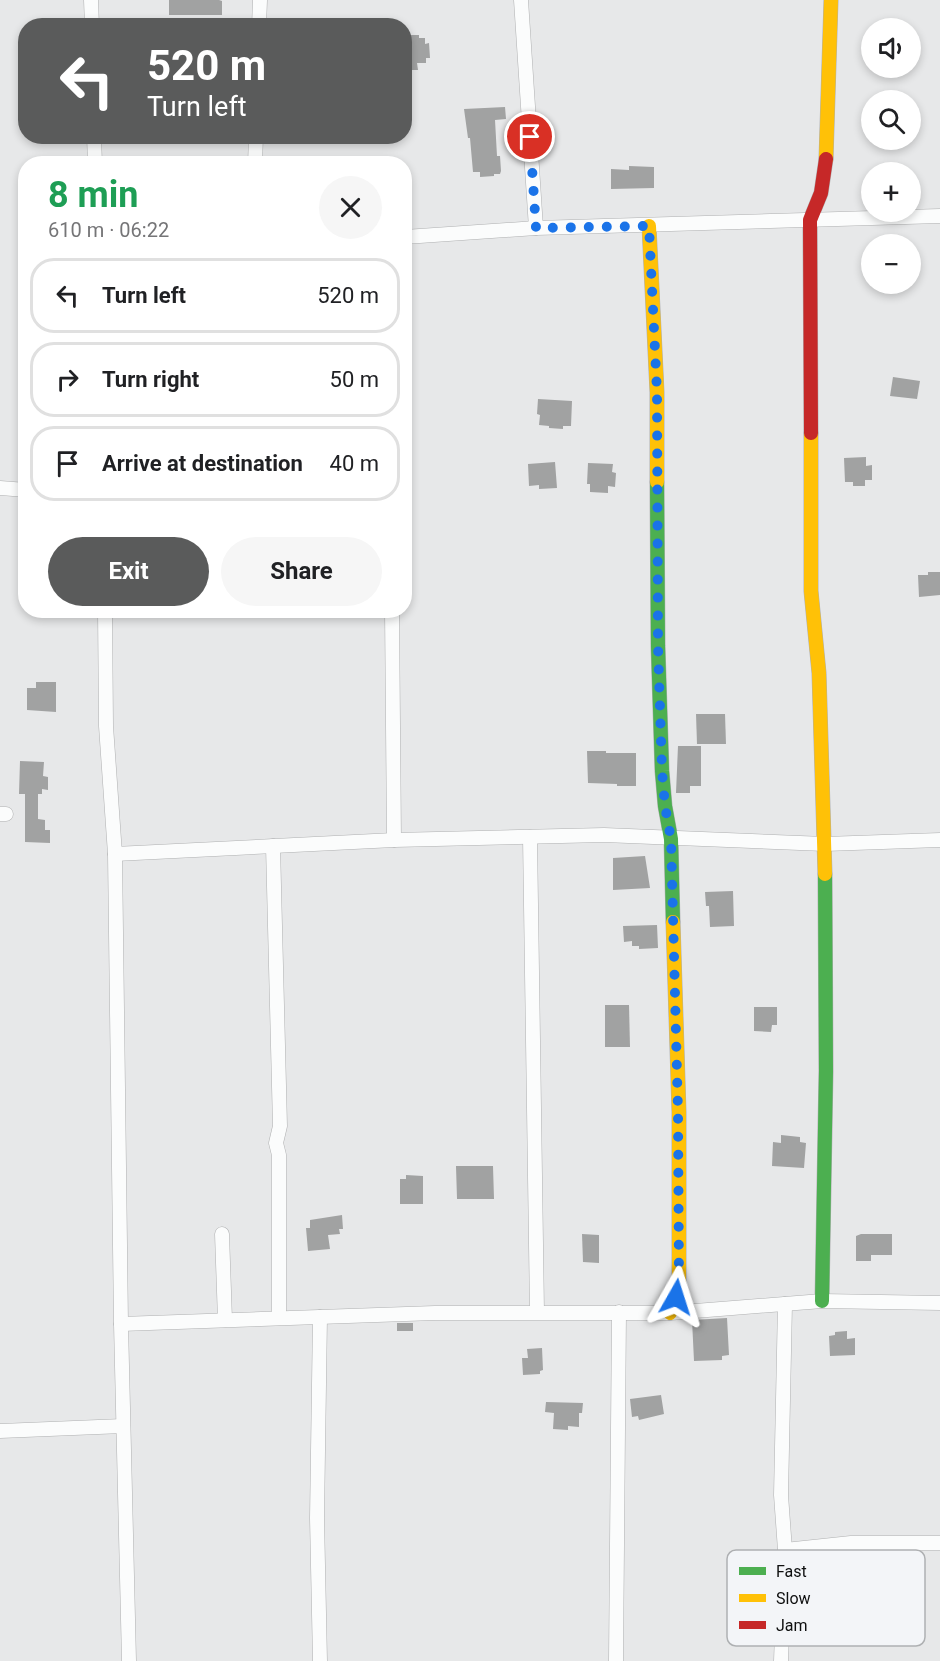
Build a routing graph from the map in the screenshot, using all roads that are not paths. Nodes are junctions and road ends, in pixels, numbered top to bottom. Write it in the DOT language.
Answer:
graph roads {
  1 [pos="91,0"];
  2 [pos="260,0"];
  3 [pos="521,0"];
  4 [pos="831,0"];
  5 [pos="92,18"];
  6 [pos="259,18"];
  7 [pos="940,216"];
  8 [pos="810,220"];
  9 [pos="649,226"];
  10 [pos="536,228"];
  11 [pos="412,237"];
  12 [pos="0,488"];
  13 [pos="18,489"];
  14 [pos="105,618"];
  15 [pos="392,618"];
  16 [pos="530,837"];
  17 [pos="671,839"];
  18 [pos="394,840"];
  19 [pos="940,840"];
  20 [pos="825,844"];
  21 [pos="273,846"];
  22 [pos="115,854"];
  23 [pos="222,1234"];
  24 [pos="822,1301"];
  25 [pos="940,1303"];
  26 [pos="785,1304"];
  27 [pos="537,1312"];
  28 [pos="619,1312"];
  29 [pos="670,1313"];
  30 [pos="320,1317"];
  31 [pos="279,1318"];
  32 [pos="225,1320"];
  33 [pos="122,1324"];
  34 [pos="123,1426"];
  35 [pos="0,1431"];
  36 [pos="940,1543"];
  37 [pos="785,1550"];
  38 [pos="782,1646"];
  39 [pos="129,1661"];
  40 [pos="320,1661"];
  41 [pos="616,1661"];
  42 [pos="781,1661"];
  1 -- 5 [label="street"];
  2 -- 6 [label="street"];
  3 -- 10 [label="street"];
  4 -- 8 [label="street"];
  7 -- 8 [label="street"];
  8 -- 9 [label="street"];
  8 -- 20 [label="street"];
  9 -- 10 [label="street"];
  9 -- 17 [label="street"];
  10 -- 11 [label="street"];
  12 -- 13 [label="street"];
  14 -- 22 [label="street"];
  15 -- 18 [label="street"];
  16 -- 17 [label="street"];
  16 -- 18 [label="street"];
  16 -- 27 [label="street"];
  17 -- 20 [label="street"];
  17 -- 29 [label="street"];
  18 -- 21 [label="street"];
  19 -- 20 [label="street"];
  20 -- 24 [label="street"];
  21 -- 22 [label="street"];
  21 -- 31 [label="street"];
  22 -- 33 [label="street"];
  23 -- 32 [label="street"];
  24 -- 25 [label="street"];
  24 -- 26 [label="street"];
  26 -- 29 [label="street"];
  26 -- 37 [label="street"];
  27 -- 28 [label="street"];
  27 -- 30 [label="street"];
  28 -- 29 [label="street"];
  28 -- 41 [label="street"];
  30 -- 31 [label="street"];
  30 -- 40 [label="street"];
  31 -- 32 [label="street"];
  32 -- 33 [label="street"];
  33 -- 34 [label="street"];
  34 -- 35 [label="street"];
  34 -- 39 [label="street"];
  36 -- 37 [label="street"];
  38 -- 42 [label="street"];
}
